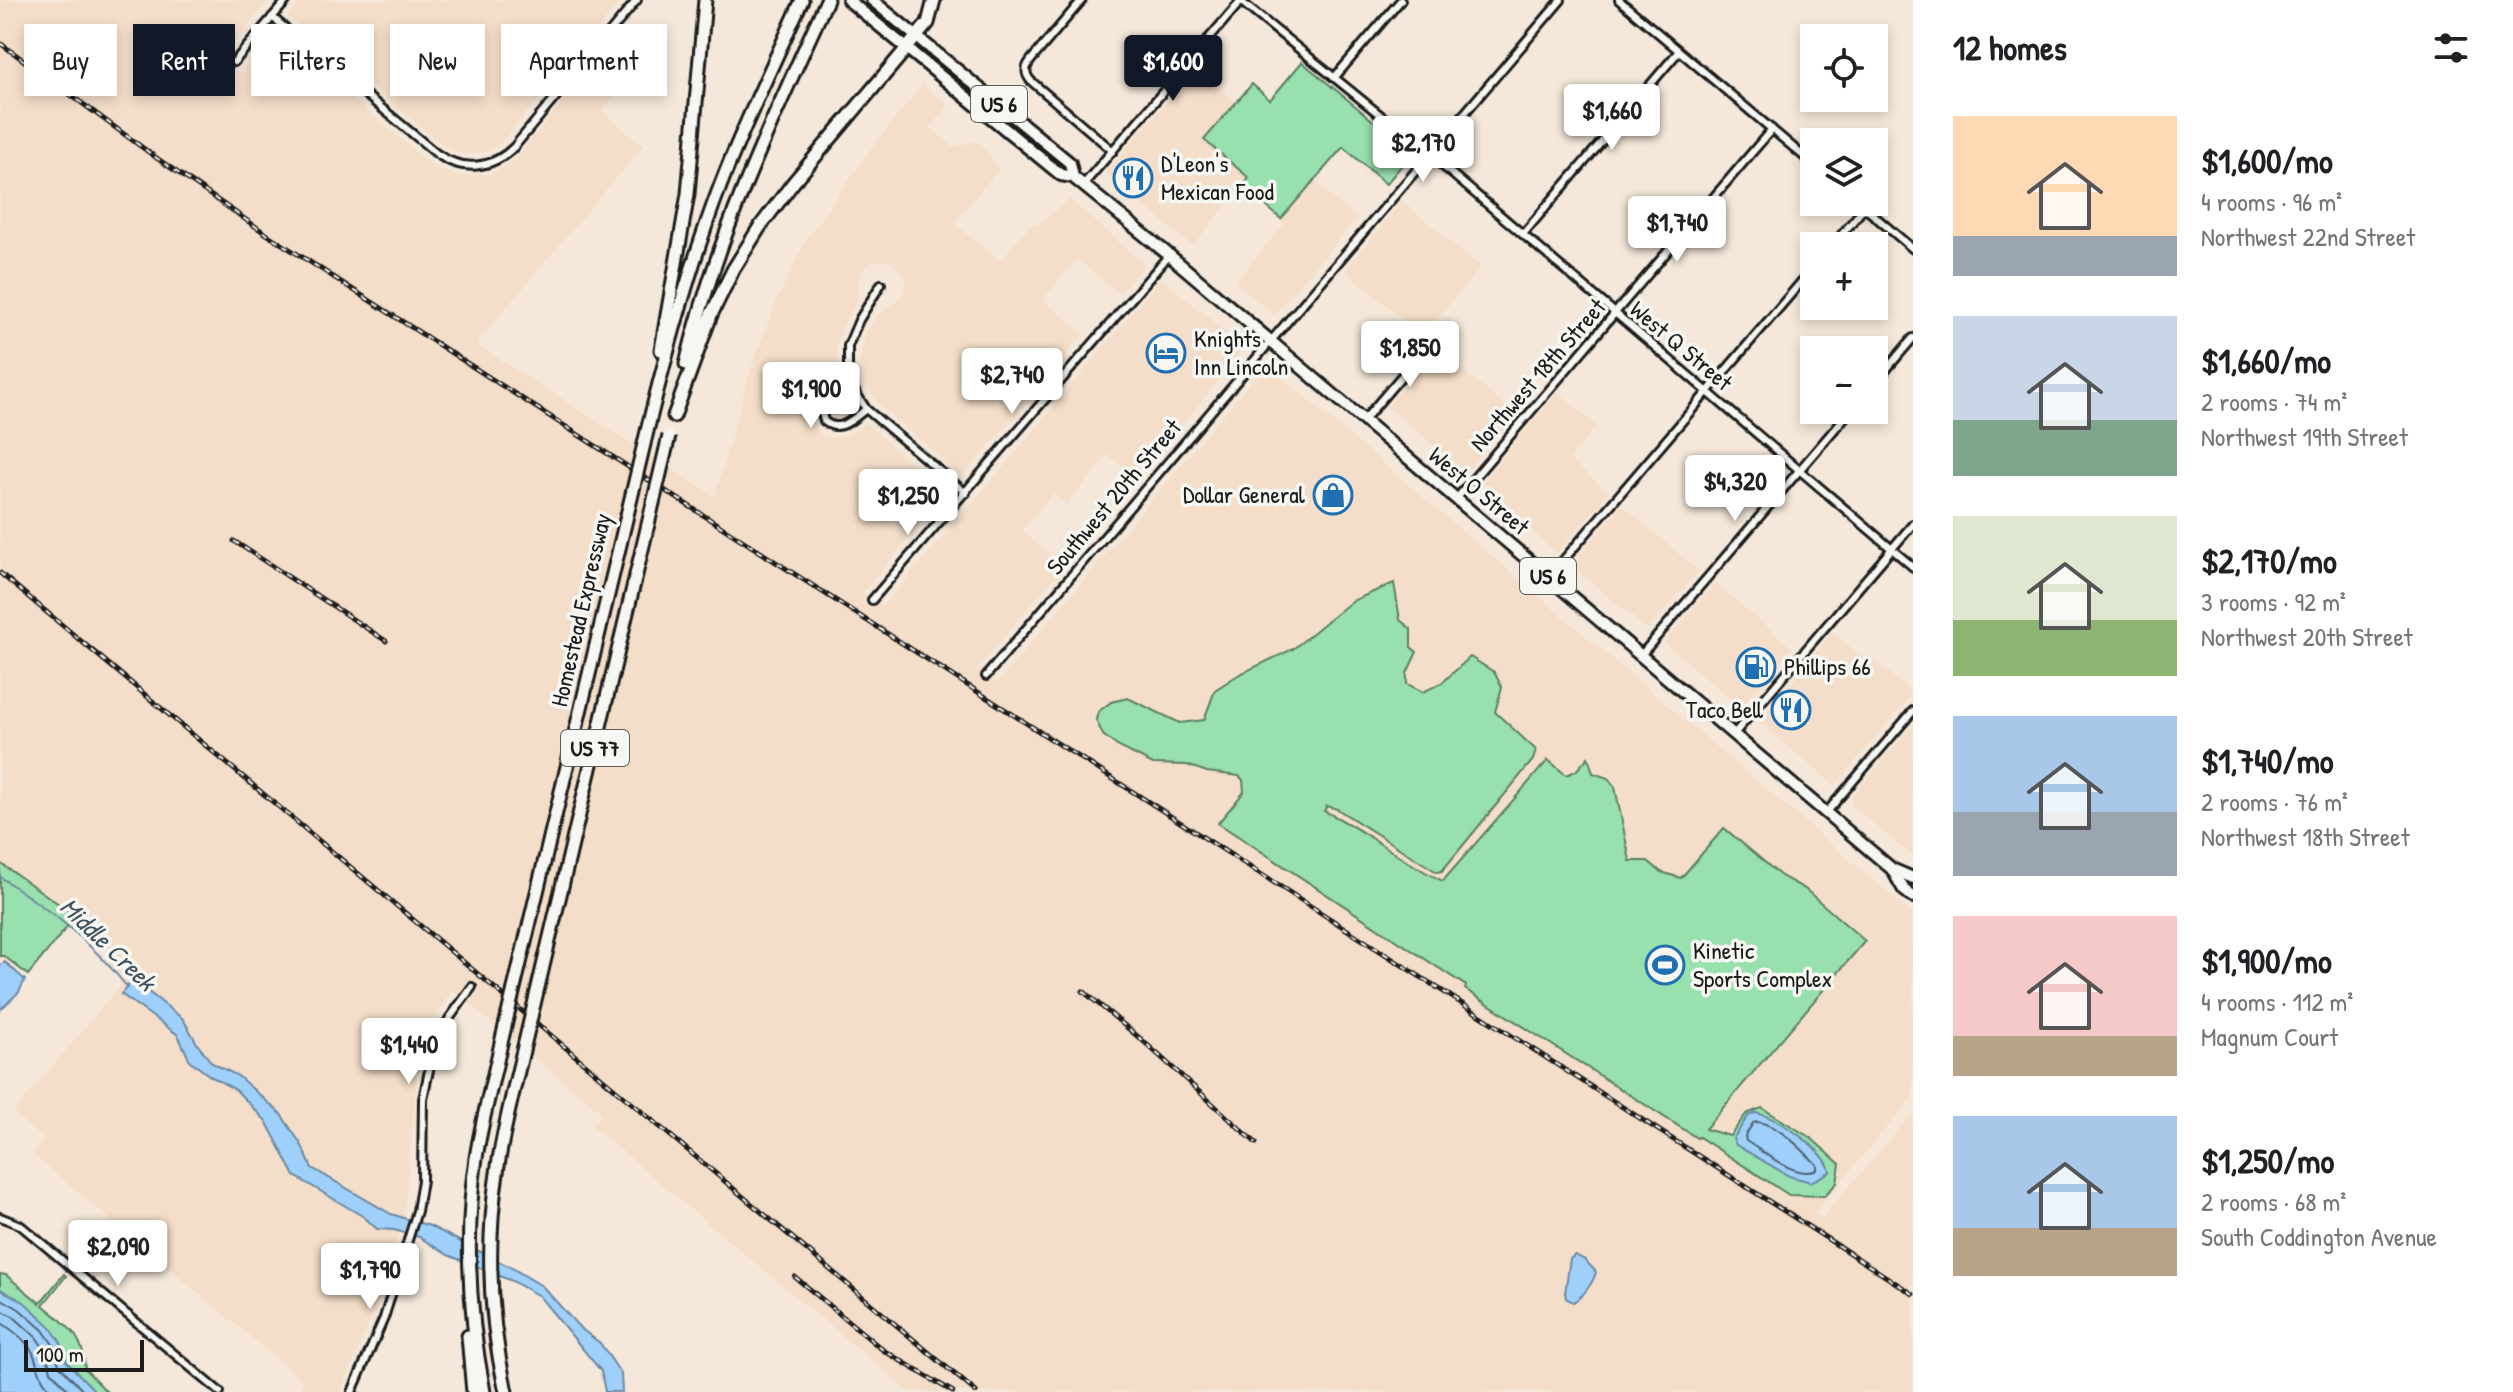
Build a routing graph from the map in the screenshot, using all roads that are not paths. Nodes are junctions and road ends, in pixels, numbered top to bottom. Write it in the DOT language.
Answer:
graph roads {
  1 [pos="287,0"];
  2 [pos="637,0"];
  3 [pos="705,0"];
  4 [pos="802,0"];
  5 [pos="848,0"];
  6 [pos="872,0"];
  7 [pos="934,0"];
  8 [pos="1082,0"];
  9 [pos="1401,0"];
  10 [pos="1561,0"];
  11 [pos="1619,0"];
  12 [pos="1240,1"];
  13 [pos="826,3"];
  14 [pos="272,17"];
  15 [pos="917,36"];
  16 [pos="907,48"];
  17 [pos="1679,51"];
  18 [pos="235,61"];
  19 [pos="1334,78"];
  20 [pos="1772,129"];
  21 [pos="1113,151"];
  22 [pos="1800,153"];
  23 [pos="1428,154"];
  24 [pos="1073,177"];
  25 [pos="1083,185"];
  26 [pos="1857,216"];
  27 [pos="1874,216"];
  28 [pos="1844,232"];
  29 [pos="1523,234"];
  30 [pos="1913,249"];
  31 [pos="1169,255"];
  32 [pos="1800,283"];
  33 [pos="881,284"];
  34 [pos="1615,313"];
  35 [pos="1913,338"];
  36 [pos="1433,339"];
  37 [pos="1270,340"];
  38 [pos="1888,367"];
  39 [pos="657,390"];
  40 [pos="854,390"];
  41 [pos="1707,392"];
  42 [pos="866,409"];
  43 [pos="674,416"];
  44 [pos="1364,420"];
  45 [pos="1839,424"];
  46 [pos="1800,470"];
  47 [pos="966,493"];
  48 [pos="1457,498"];
  49 [pos="1913,524"];
  50 [pos="1892,549"];
  51 [pos="1913,567"];
  52 [pos="1549,577"];
  53 [pos="872,600"];
  54 [pos="1641,655"];
  55 [pos="986,676"];
  56 [pos="1913,711"];
  57 [pos="1734,734"];
  58 [pos="1826,813"];
  59 [pos="1892,869"];
  60 [pos="1913,878"];
  61 [pos="1913,897"];
  62 [pos="472,987"];
  63 [pos="0,1217"];
  64 [pos="471,1307"];
  65 [pos="500,1364"];
  66 [pos="220,1392"];
  67 [pos="352,1392"];
  68 [pos="473,1392"];
  69 [pos="484,1392"];
  70 [pos="506,1392"];
  71 [pos="514,1392"];
  1 -- 14 [label="street"];
  2 -- 14 [label="street"];
  3 -- 39 [label="highway"];
  4 -- 39 [label="highway, Homestead Expressway / US 77"];
  5 -- 16 [label="main road, West O Street / US 6"];
  6 -- 15 [label="main road, West O Street / US 6"];
  7 -- 15 [label="highway"];
  8 -- 21 [label="street"];
  9 -- 19 [label="street"];
  10 -- 23 [label="street, Southwest 20th Street"];
  11 -- 17 [label="street"];
  12 -- 19 [label="street, West Q Street"];
  12 -- 21 [label="street"];
  13 -- 43 [label="highway, Homestead Expressway / US 77"];
  14 -- 18 [label="street"];
  15 -- 16 [label="highway"];
  15 -- 24 [label="main road, West O Street / US 6"];
  16 -- 24 [label="main road, West O Street / US 6"];
  16 -- 43 [label="highway"];
  17 -- 20 [label="street"];
  17 -- 29 [label="street"];
  19 -- 23 [label="street, West Q Street"];
  20 -- 22 [label="street"];
  20 -- 34 [label="street, Northwest 18th Street"];
  21 -- 25 [label="street"];
  23 -- 29 [label="street, West Q Street"];
  23 -- 37 [label="street, Southwest 20th Street"];
  24 -- 25 [label="main road, West O Street / US 6"];
  25 -- 31 [label="main road, West O Street / US 6"];
  26 -- 28 [label="street"];
  27 -- 30 [label="street"];
  29 -- 34 [label="street, West Q Street"];
  31 -- 37 [label="main road, West O Street / US 6"];
  31 -- 47 [label="street"];
  32 -- 41 [label="street"];
  33 -- 40 [label="street"];
  34 -- 41 [label="street, West Q Street"];
  34 -- 48 [label="street, Northwest 18th Street"];
  35 -- 38 [label="street"];
  36 -- 44 [label="street"];
  37 -- 44 [label="main road, West O Street / US 6"];
  37 -- 55 [label="street, Southwest 20th Street"];
  39 -- 64 [label="highway, Homestead Expressway / US 77, bridge"];
  40 -- 42 [label="street"];
  40 -- 42 [label="street"];
  41 -- 46 [label="street, West Q Street"];
  41 -- 52 [label="street"];
  42 -- 47 [label="street"];
  43 -- 65 [label="highway, Homestead Expressway / US 77, bridge"];
  44 -- 48 [label="main road, West O Street / US 6"];
  45 -- 46 [label="street"];
  46 -- 50 [label="street, West Q Street"];
  46 -- 54 [label="street"];
  47 -- 53 [label="street"];
  48 -- 52 [label="main road, West O Street / US 6"];
  49 -- 50 [label="street"];
  50 -- 51 [label="street, West Q Street"];
  50 -- 57 [label="street"];
  52 -- 54 [label="main road, West O Street / US 6"];
  54 -- 57 [label="main road, West O Street / US 6"];
  56 -- 58 [label="street"];
  57 -- 58 [label="main road, West O Street / US 6"];
  58 -- 59 [label="main road, West O Street / US 6"];
  59 -- 60 [label="main road, West O Street / US 6"];
  59 -- 61 [label="main road, West O Street / US 6"];
  62 -- 67 [label="street"];
  63 -- 66 [label="street"];
  64 -- 68 [label="highway"];
  64 -- 69 [label="highway, Homestead Expressway / US 77"];
  65 -- 70 [label="highway, US 77"];
  65 -- 71 [label="highway"];
}
